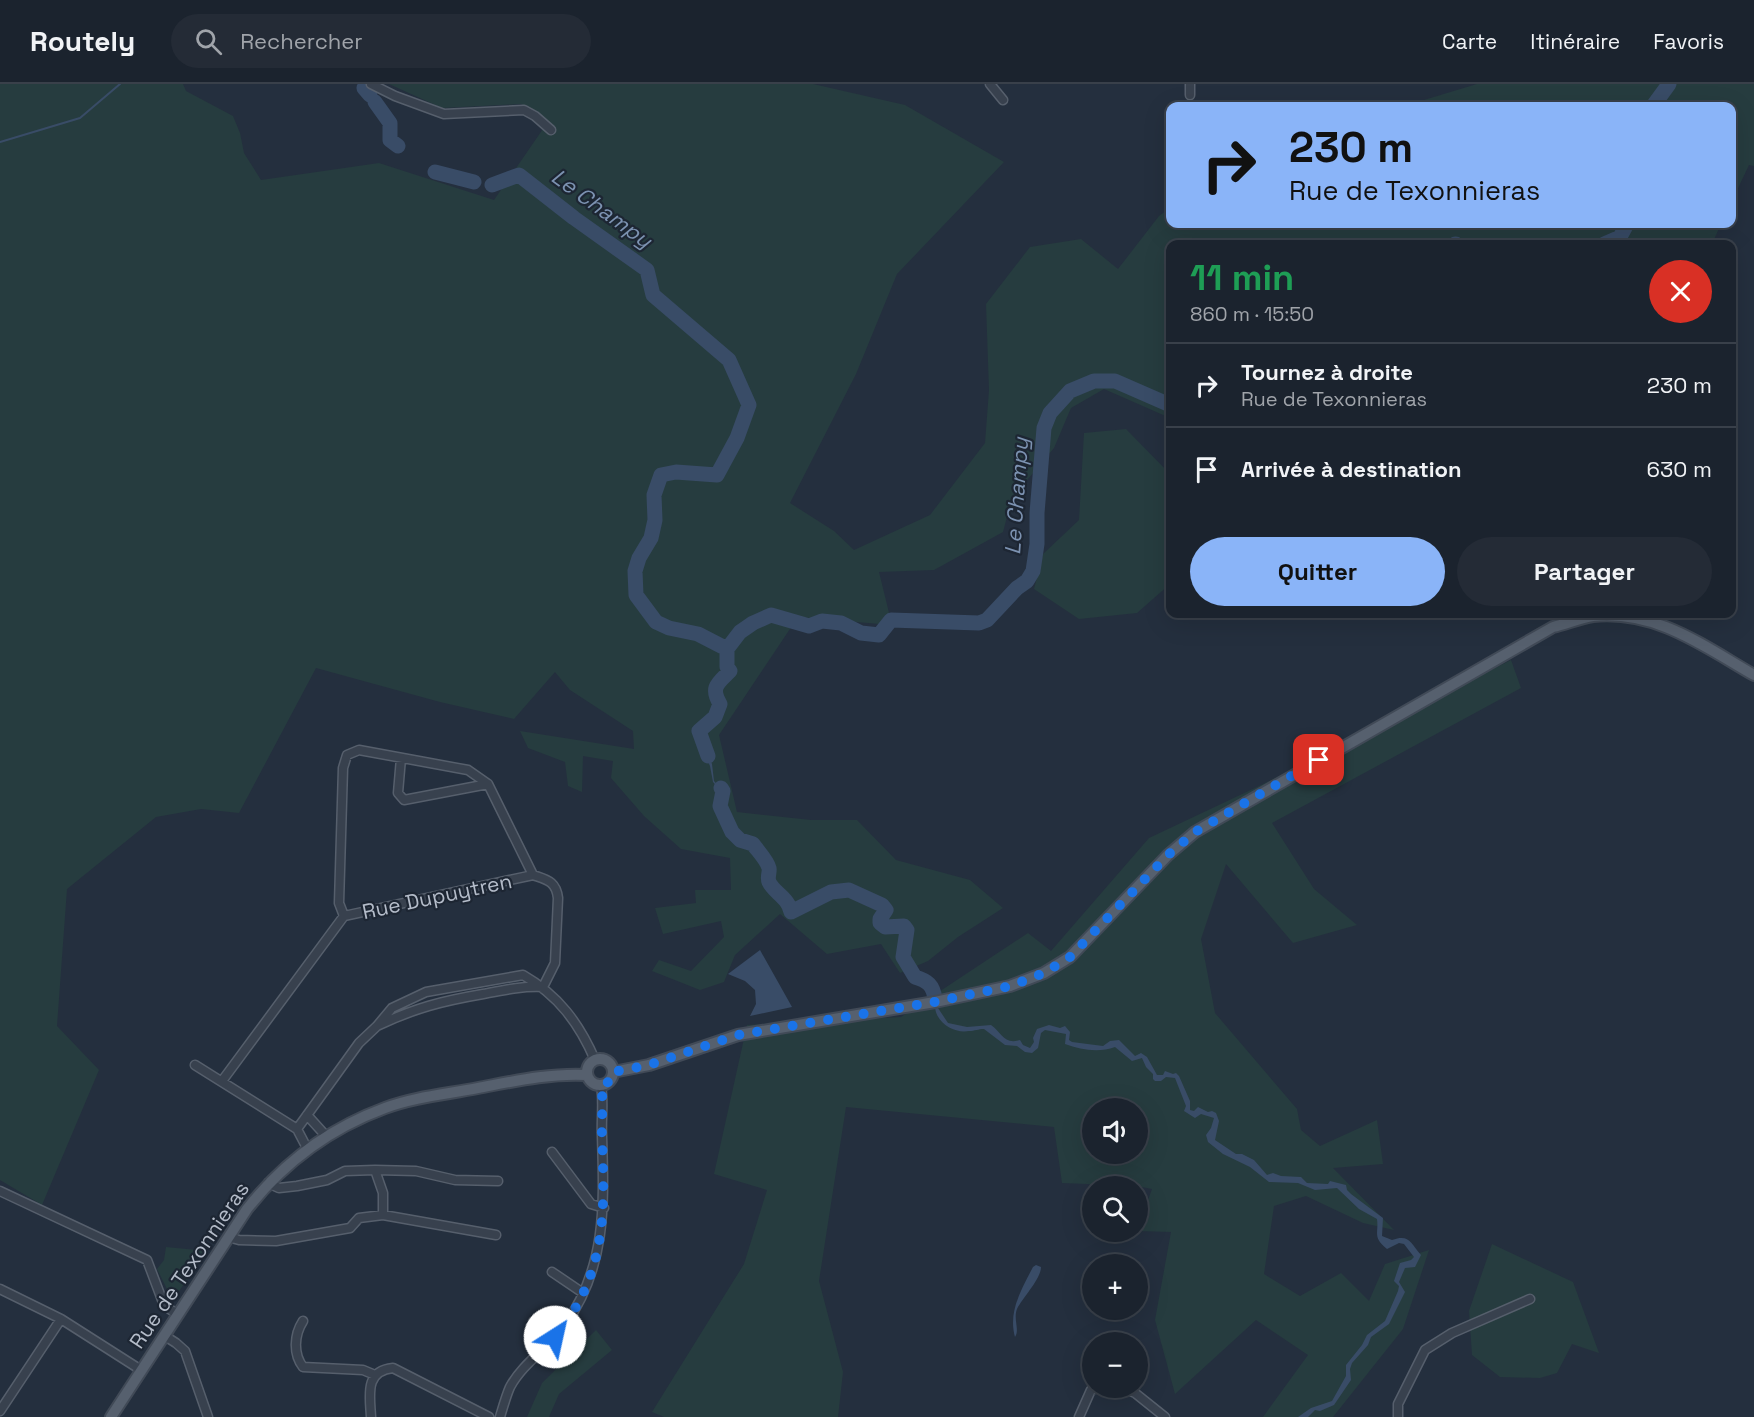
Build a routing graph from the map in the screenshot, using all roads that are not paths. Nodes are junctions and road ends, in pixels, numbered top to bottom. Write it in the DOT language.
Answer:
graph roads {
  1 [pos="371,84"];
  2 [pos="990,84"];
  3 [pos="1190,84"];
  4 [pos="1190,94"];
  5 [pos="1003,100"];
  6 [pos="551,130"];
  7 [pos="1586,618"];
  8 [pos="1640,618"];
  9 [pos="1754,675"];
  10 [pos="402,758"];
  11 [pos="488,784"];
  12 [pos="533,875"];
  13 [pos="344,916"];
  14 [pos="543,987"];
  15 [pos="378,1026"];
  16 [pos="596,1060"];
  17 [pos="195,1065"];
  18 [pos="613,1072"];
  19 [pos="587,1076"];
  20 [pos="222,1081"];
  21 [pos="601,1086"];
  22 [pos="307,1115"];
  23 [pos="297,1129"];
  24 [pos="326,1136"];
  25 [pos="308,1149"];
  26 [pos="552,1152"];
  27 [pos="375,1170"];
  28 [pos="498,1181"];
  29 [pos="268,1183"];
  30 [pos="0,1191"];
  31 [pos="604,1208"];
  32 [pos="383,1215"];
  33 [pos="496,1235"];
  34 [pos="228,1237"];
  35 [pos="552,1272"];
  36 [pos="0,1289"];
  37 [pos="583,1293"];
  38 [pos="1530,1299"];
  39 [pos="178,1315"];
  40 [pos="61,1319"];
  41 [pos="303,1321"];
  42 [pos="165,1336"];
  43 [pos="141,1370"];
  44 [pos="375,1375"];
  45 [pos="1089,1398"];
  46 [pos="1141,1398"];
  47 [pos="0,1411"];
  48 [pos="111,1417"];
  49 [pos="208,1417"];
  50 [pos="371,1417"];
  51 [pos="489,1417"];
  52 [pos="500,1417"];
  53 [pos="1079,1417"];
  54 [pos="1165,1417"];
  55 [pos="1398,1417"];
  1 -- 6 [label="street"];
  2 -- 5 [label="street"];
  3 -- 4 [label="street"];
  7 -- 18 [label="main road"];
  8 -- 9 [label="main road"];
  10 -- 11 [label="street"];
  10 -- 11 [label="street"];
  10 -- 13 [label="street"];
  11 -- 12 [label="street"];
  12 -- 13 [label="street, Rue Dupuytren"];
  12 -- 14 [label="street, Rue Dupuytren"];
  13 -- 20 [label="street, Rue Dupuytren"];
  14 -- 15 [label="street"];
  14 -- 15 [label="street"];
  14 -- 16 [label="street"];
  15 -- 22 [label="street"];
  16 -- 18 [label="main road"];
  16 -- 19 [label="main road"];
  17 -- 20 [label="street"];
  18 -- 21 [label="main road"];
  19 -- 21 [label="main road"];
  19 -- 24 [label="main road, Rue de Texonnieras"];
  20 -- 23 [label="street"];
  21 -- 31 [label="street"];
  22 -- 23 [label="street"];
  22 -- 24 [label="street"];
  23 -- 25 [label="street"];
  24 -- 25 [label="main road, Rue de Texonnieras"];
  25 -- 29 [label="main road, Rue de Texonnieras"];
  26 -- 31 [label="street"];
  27 -- 28 [label="street"];
  27 -- 29 [label="street"];
  27 -- 32 [label="street"];
  29 -- 34 [label="main road, Rue de Texonnieras"];
  30 -- 39 [label="street"];
  31 -- 37 [label="street"];
  32 -- 33 [label="street"];
  32 -- 34 [label="street"];
  34 -- 39 [label="main road, Rue de Texonnieras"];
  35 -- 37 [label="street"];
  36 -- 40 [label="street"];
  37 -- 52 [label="street"];
  38 -- 55 [label="street"];
  39 -- 42 [label="main road, Rue de Texonnieras"];
  40 -- 43 [label="street"];
  40 -- 47 [label="street"];
  41 -- 44 [label="street"];
  42 -- 43 [label="main road, Rue de Texonnieras"];
  42 -- 49 [label="street"];
  43 -- 48 [label="main road, Rue de Texonnieras"];
  44 -- 50 [label="street"];
  44 -- 51 [label="street"];
  45 -- 53 [label="street"];
  46 -- 54 [label="street"];
}
